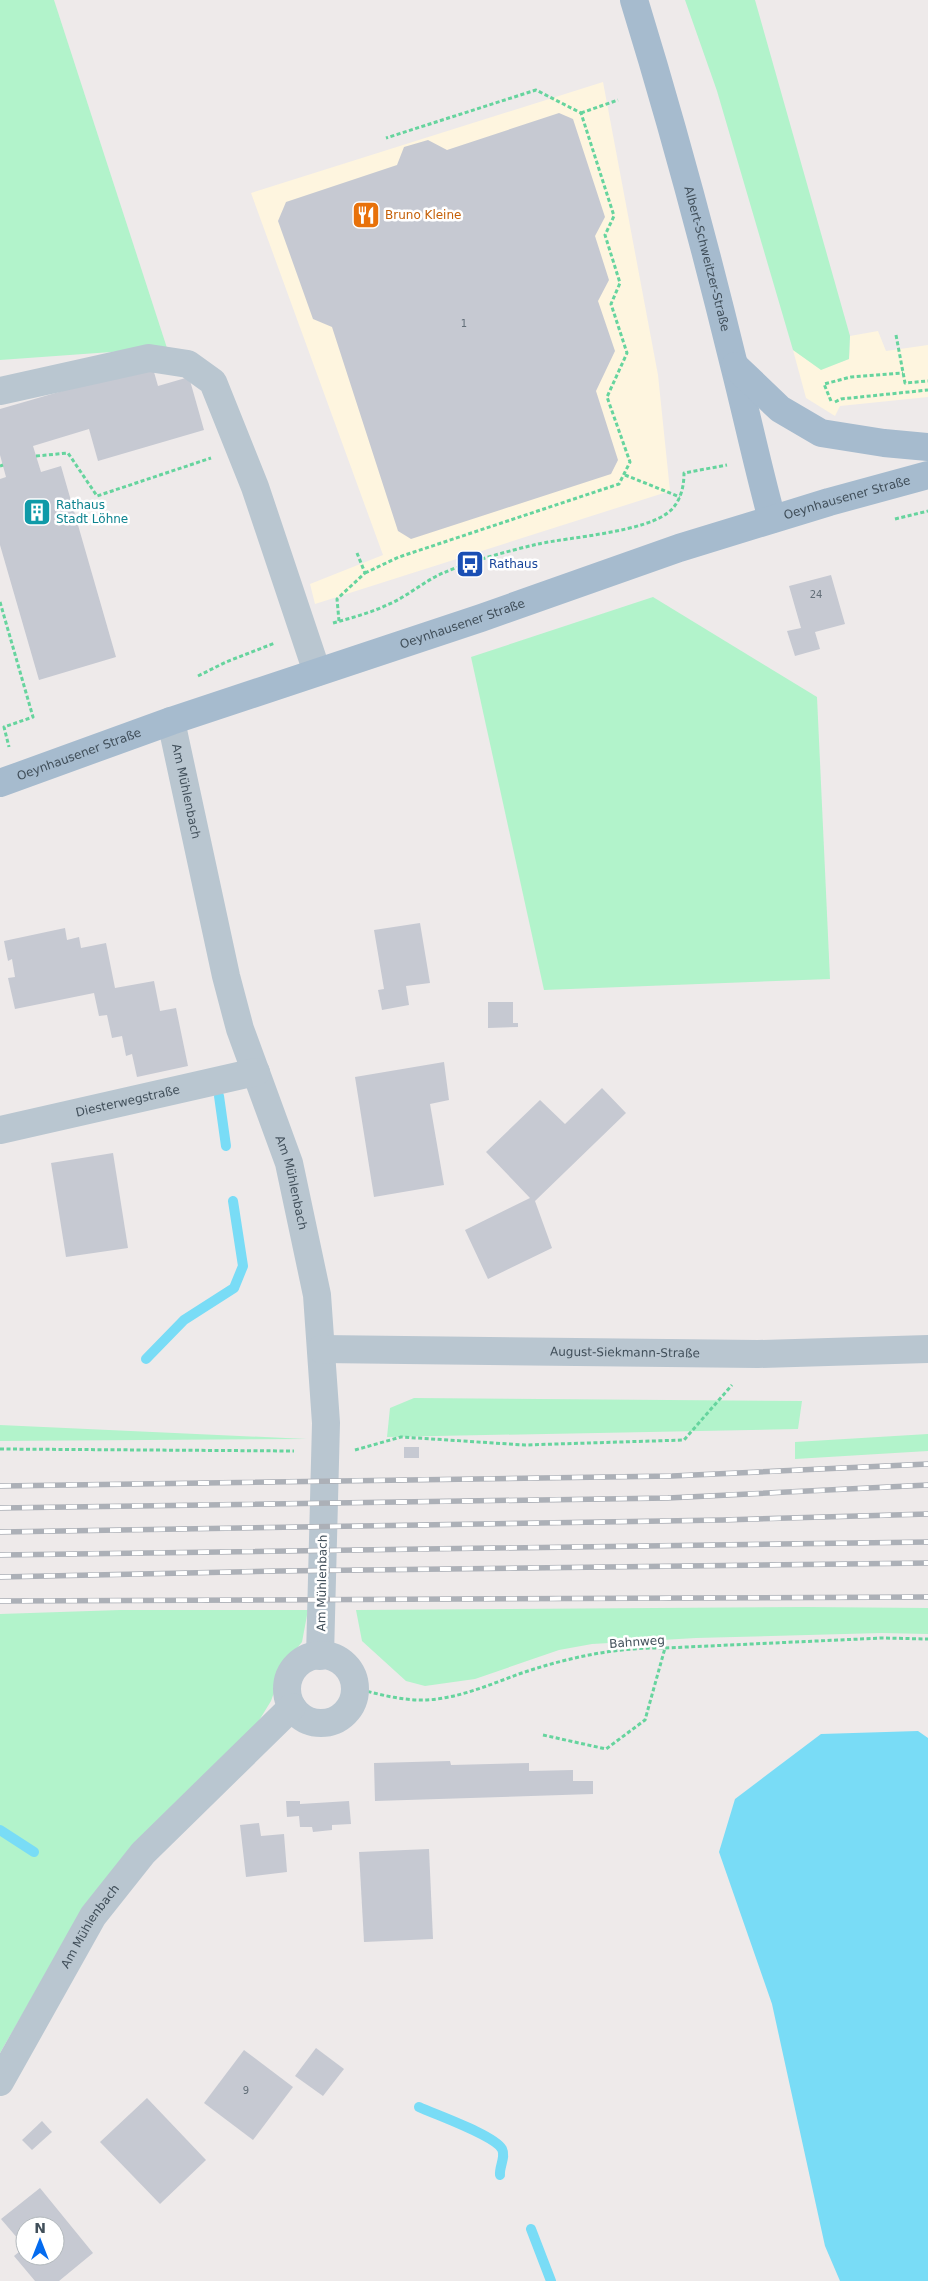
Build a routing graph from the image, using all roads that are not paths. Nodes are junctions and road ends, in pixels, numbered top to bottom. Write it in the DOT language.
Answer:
graph roads {
  1 [pos="634,0"];
  2 [pos="735,366"];
  3 [pos="0,392"];
  4 [pos="928,447"];
  5 [pos="928,475"];
  6 [pos="772,519"];
  7 [pos="317,672"];
  8 [pos="172,720"];
  9 [pos="0,783"];
  10 [pos="256,1072"];
  11 [pos="0,1130"];
  12 [pos="321,1349"];
  13 [pos="928,1349"];
  14 [pos="320,1656"];
  15 [pos="292,1707"];
  16 [pos="0,2082"];
  1 -- 2 [label="main road, Albert-Schweitzer-Straße"];
  2 -- 4 [label="main road"];
  2 -- 6 [label="main road, Albert-Schweitzer-Straße"];
  3 -- 7 [label="street"];
  5 -- 6 [label="main road, Oeynhausener Straße"];
  6 -- 7 [label="main road, Oeynhausener Straße"];
  7 -- 8 [label="main road, Oeynhausener Straße"];
  8 -- 9 [label="main road, Oeynhausener Straße"];
  8 -- 10 [label="street, Am Mühlenbach"];
  10 -- 11 [label="street, Diesterwegstraße"];
  10 -- 12 [label="street, Am Mühlenbach"];
  12 -- 13 [label="street, August-Siekmann-Straße"];
  12 -- 14 [label="street, Am Mühlenbach"];
  14 -- 15 [label="street"];
  14 -- 15 [label="street"];
  15 -- 16 [label="street, Am Mühlenbach"];
}
